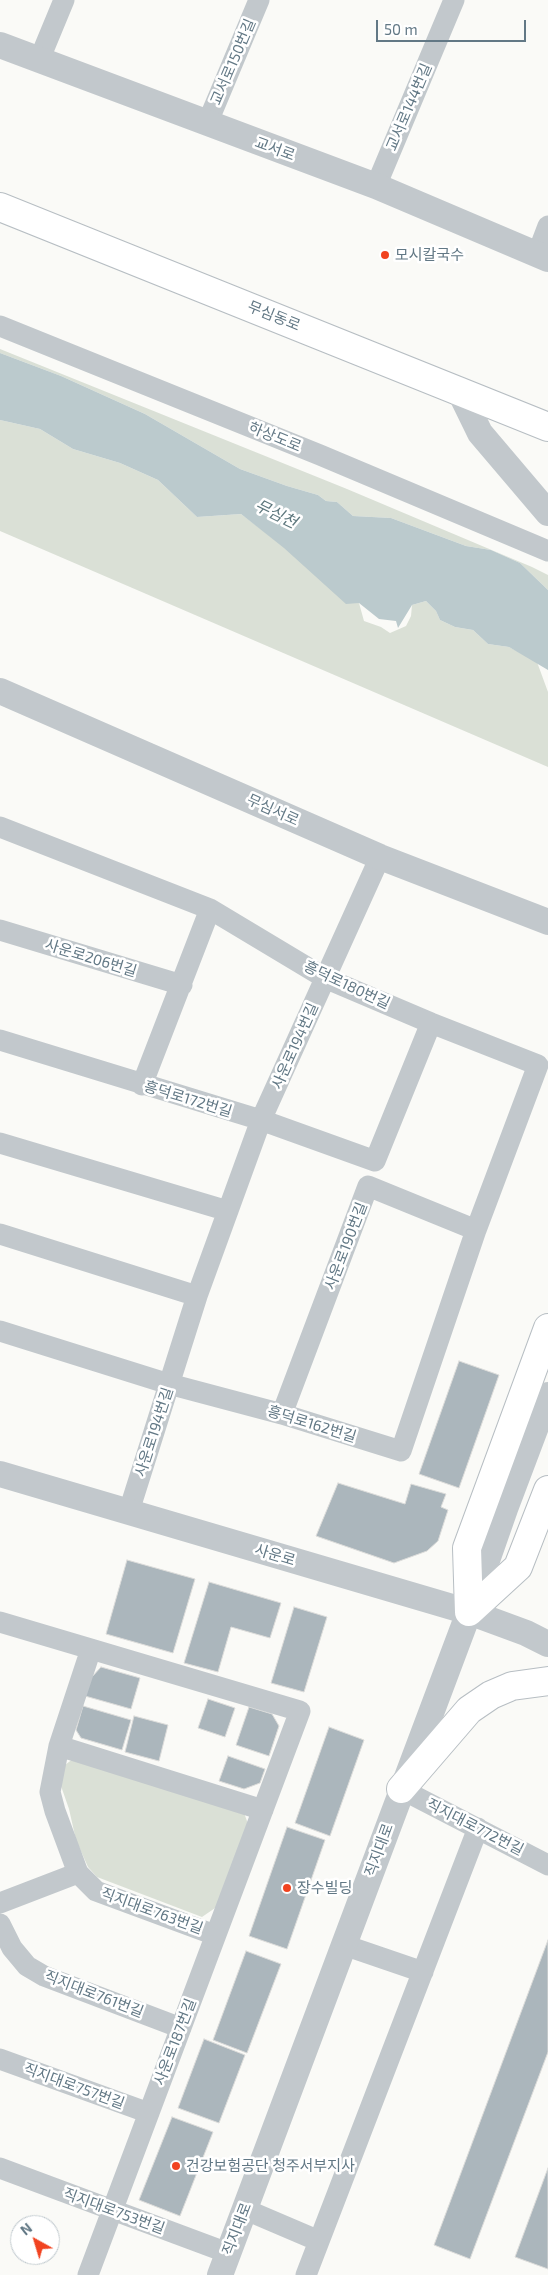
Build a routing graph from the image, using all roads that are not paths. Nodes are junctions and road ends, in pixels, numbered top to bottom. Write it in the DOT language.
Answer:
graph roads {
  1 [pos="64,0"];
  2 [pos="260,0"];
  3 [pos="454,0"];
  4 [pos="0,45"];
  5 [pos="40,58"];
  6 [pos="207,124"];
  7 [pos="376,186"];
  8 [pos="0,207"];
  9 [pos="548,226"];
  10 [pos="542,257"];
  11 [pos="0,326"];
  12 [pos="459,390"];
  13 [pos="548,427"];
  14 [pos="548,513"];
  15 [pos="548,552"];
  16 [pos="0,691"];
  17 [pos="0,827"];
  18 [pos="380,856"];
  19 [pos="210,909"];
  20 [pos="548,922"];
  21 [pos="0,930"];
  22 [pos="325,978"];
  23 [pos="182,985"];
  24 [pos="431,1023"];
  25 [pos="0,1040"];
  26 [pos="142,1085"];
  27 [pos="261,1120"];
  28 [pos="0,1143"];
  29 [pos="228,1211"];
  30 [pos="476,1230"];
  31 [pos="0,1234"];
  32 [pos="197,1296"];
  33 [pos="548,1328"];
  34 [pos="0,1331"];
  35 [pos="169,1384"];
  36 [pos="548,1395"];
  37 [pos="282,1414"];
  38 [pos="0,1474"];
  39 [pos="548,1490"];
  40 [pos="128,1511"];
  41 [pos="469,1612"];
  42 [pos="0,1622"];
  43 [pos="548,1644"];
  44 [pos="91,1649"];
  45 [pos="548,1681"];
  46 [pos="59,1746"];
  47 [pos="401,1789"];
  48 [pos="263,1810"];
  49 [pos="478,1828"];
  50 [pos="548,1865"];
  51 [pos="78,1873"];
  52 [pos="0,1903"];
  53 [pos="0,1924"];
  54 [pos="215,1935"];
  55 [pos="344,1945"];
  56 [pos="423,1972"];
  57 [pos="181,2028"];
  58 [pos="0,2059"];
  59 [pos="149,2113"];
  60 [pos="0,2168"];
  61 [pos="244,2209"];
  62 [pos="112,2210"];
  63 [pos="320,2241"];
  64 [pos="224,2264"];
  65 [pos="88,2275"];
  66 [pos="306,2275"];
  1 -- 5 [label="street"];
  2 -- 6 [label="street, 교서로150번길"];
  3 -- 7 [label="street, 교서로144번길"];
  4 -- 5 [label="street, 교서로"];
  5 -- 6 [label="street, 교서로"];
  6 -- 7 [label="street, 교서로"];
  7 -- 10 [label="street, 교서로"];
  8 -- 12 [label="main road, 무심동로"];
  9 -- 10 [label="street"];
  11 -- 15 [label="street, 하상도로"];
  12 -- 13 [label="main road, 무심동로"];
  12 -- 14 [label="street"];
  16 -- 18 [label="street, 무심서로"];
  17 -- 19 [label="street, 흥덕로180번길"];
  18 -- 20 [label="street, 무심서로"];
  18 -- 22 [label="street, 사운로194번길"];
  19 -- 22 [label="street, 흥덕로180번길"];
  19 -- 23 [label="street"];
  21 -- 23 [label="street, 사운로206번길"];
  22 -- 24 [label="street, 흥덕로180번길"];
  22 -- 27 [label="street, 사운로194번길"];
  23 -- 26 [label="street"];
  24 -- 27 [label="street, 흥덕로172번길"];
  24 -- 30 [label="street, 흥덕로180번길"];
  25 -- 26 [label="street, 흥덕로172번길"];
  26 -- 27 [label="street, 흥덕로172번길"];
  27 -- 29 [label="street, 사운로194번길"];
  28 -- 29 [label="street"];
  29 -- 32 [label="street, 사운로194번길"];
  30 -- 37 [label="street, 흥덕로162번길"];
  30 -- 37 [label="street, 사운로190번길"];
  31 -- 32 [label="street"];
  32 -- 35 [label="street, 사운로194번길"];
  33 -- 41 [label="main road"];
  34 -- 35 [label="street, 흥덕로162번길"];
  35 -- 37 [label="street, 흥덕로162번길"];
  35 -- 40 [label="street, 사운로194번길"];
  36 -- 41 [label="street, 직지대로"];
  38 -- 40 [label="street, 사운로"];
  39 -- 41 [label="main road"];
  40 -- 41 [label="street, 사운로"];
  41 -- 43 [label="street, 사운로"];
  41 -- 47 [label="street, 직지대로"];
  42 -- 44 [label="street"];
  44 -- 46 [label="street, 직지대로763번길"];
  44 -- 48 [label="street, 사운로187번길"];
  45 -- 47 [label="main road"];
  46 -- 48 [label="street"];
  46 -- 51 [label="street, 직지대로763번길"];
  47 -- 49 [label="street, 직지대로772번길"];
  47 -- 55 [label="street, 직지대로"];
  48 -- 54 [label="street, 사운로187번길"];
  49 -- 50 [label="street, 직지대로772번길"];
  49 -- 56 [label="street"];
  51 -- 52 [label="street"];
  51 -- 54 [label="street, 직지대로763번길"];
  53 -- 57 [label="street, 직지대로761번길"];
  54 -- 57 [label="street, 사운로187번길"];
  55 -- 56 [label="street"];
  55 -- 61 [label="street, 직지대로"];
  56 -- 63 [label="street"];
  57 -- 59 [label="street, 사운로187번길"];
  58 -- 59 [label="street, 직지대로757번길"];
  59 -- 62 [label="street, 사운로187번길"];
  60 -- 62 [label="street, 직지대로753번길"];
  61 -- 63 [label="street"];
  61 -- 64 [label="street, 직지대로"];
  62 -- 64 [label="street, 직지대로753번길"];
  62 -- 65 [label="street, 사운로187번길"];
  63 -- 66 [label="street"];
}
